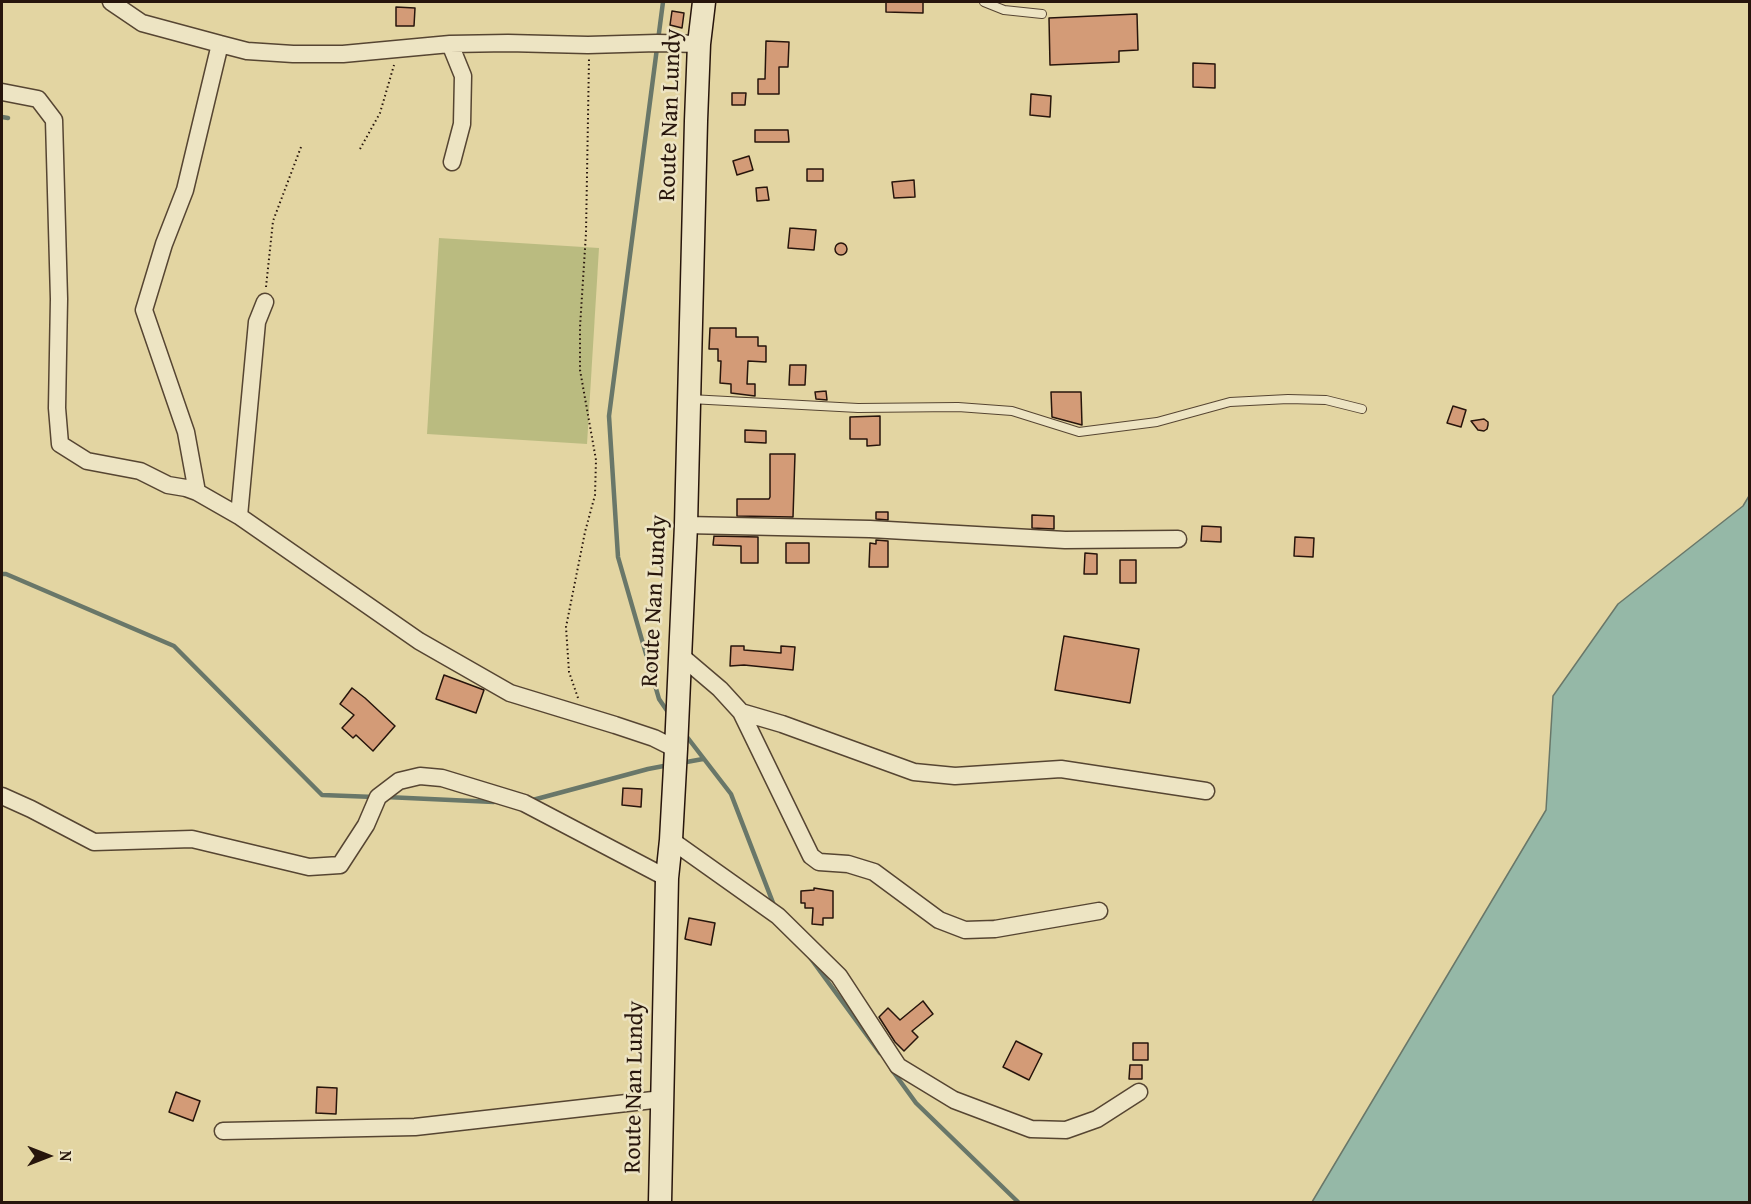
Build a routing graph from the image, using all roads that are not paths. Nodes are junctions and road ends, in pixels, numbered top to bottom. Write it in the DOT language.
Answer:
graph roads {
  1 [pos="111,2"];
  2 [pos="704,2"];
  3 [pos="984,2"];
  4 [pos="1042,14"];
  5 [pos="220,44"];
  6 [pos="450,44"];
  7 [pos="699,44"];
  8 [pos="2,92"];
  9 [pos="452,162"];
  10 [pos="265,302"];
  11 [pos="690,399"];
  12 [pos="1362,409"];
  13 [pos="197,492"];
  14 [pos="239,516"];
  15 [pos="686,525"];
  16 [pos="1178,539"];
  17 [pos="680,655"];
  18 [pos="741,712"];
  19 [pos="676,748"];
  20 [pos="1206,791"];
  21 [pos="2,796"];
  22 [pos="671,840"];
  23 [pos="667,878"];
  24 [pos="1099,911"];
  25 [pos="1139,1092"];
  26 [pos="662,1099"];
  27 [pos="223,1131"];
  28 [pos="660,1203"];
  1 -- 5 [label="street"];
  2 -- 7 [label="main road, Route Nan Lundy"];
  3 -- 4 [label="lane"];
  5 -- 6 [label="street"];
  5 -- 13 [label="street"];
  6 -- 7 [label="street"];
  6 -- 9 [label="street"];
  7 -- 11 [label="main road, Route Nan Lundy"];
  8 -- 13 [label="street"];
  10 -- 14 [label="street"];
  11 -- 12 [label="lane"];
  11 -- 15 [label="main road, Route Nan Lundy"];
  13 -- 14 [label="street"];
  14 -- 19 [label="street"];
  15 -- 16 [label="street"];
  15 -- 17 [label="main road, Route Nan Lundy"];
  17 -- 18 [label="street"];
  17 -- 19 [label="main road, Route Nan Lundy"];
  18 -- 20 [label="street"];
  18 -- 24 [label="street"];
  19 -- 22 [label="main road, Route Nan Lundy"];
  21 -- 23 [label="street"];
  22 -- 23 [label="main road, Route Nan Lundy"];
  22 -- 25 [label="street"];
  23 -- 26 [label="main road, Route Nan Lundy"];
  26 -- 27 [label="street"];
  26 -- 28 [label="main road, Route Nan Lundy"];
}
